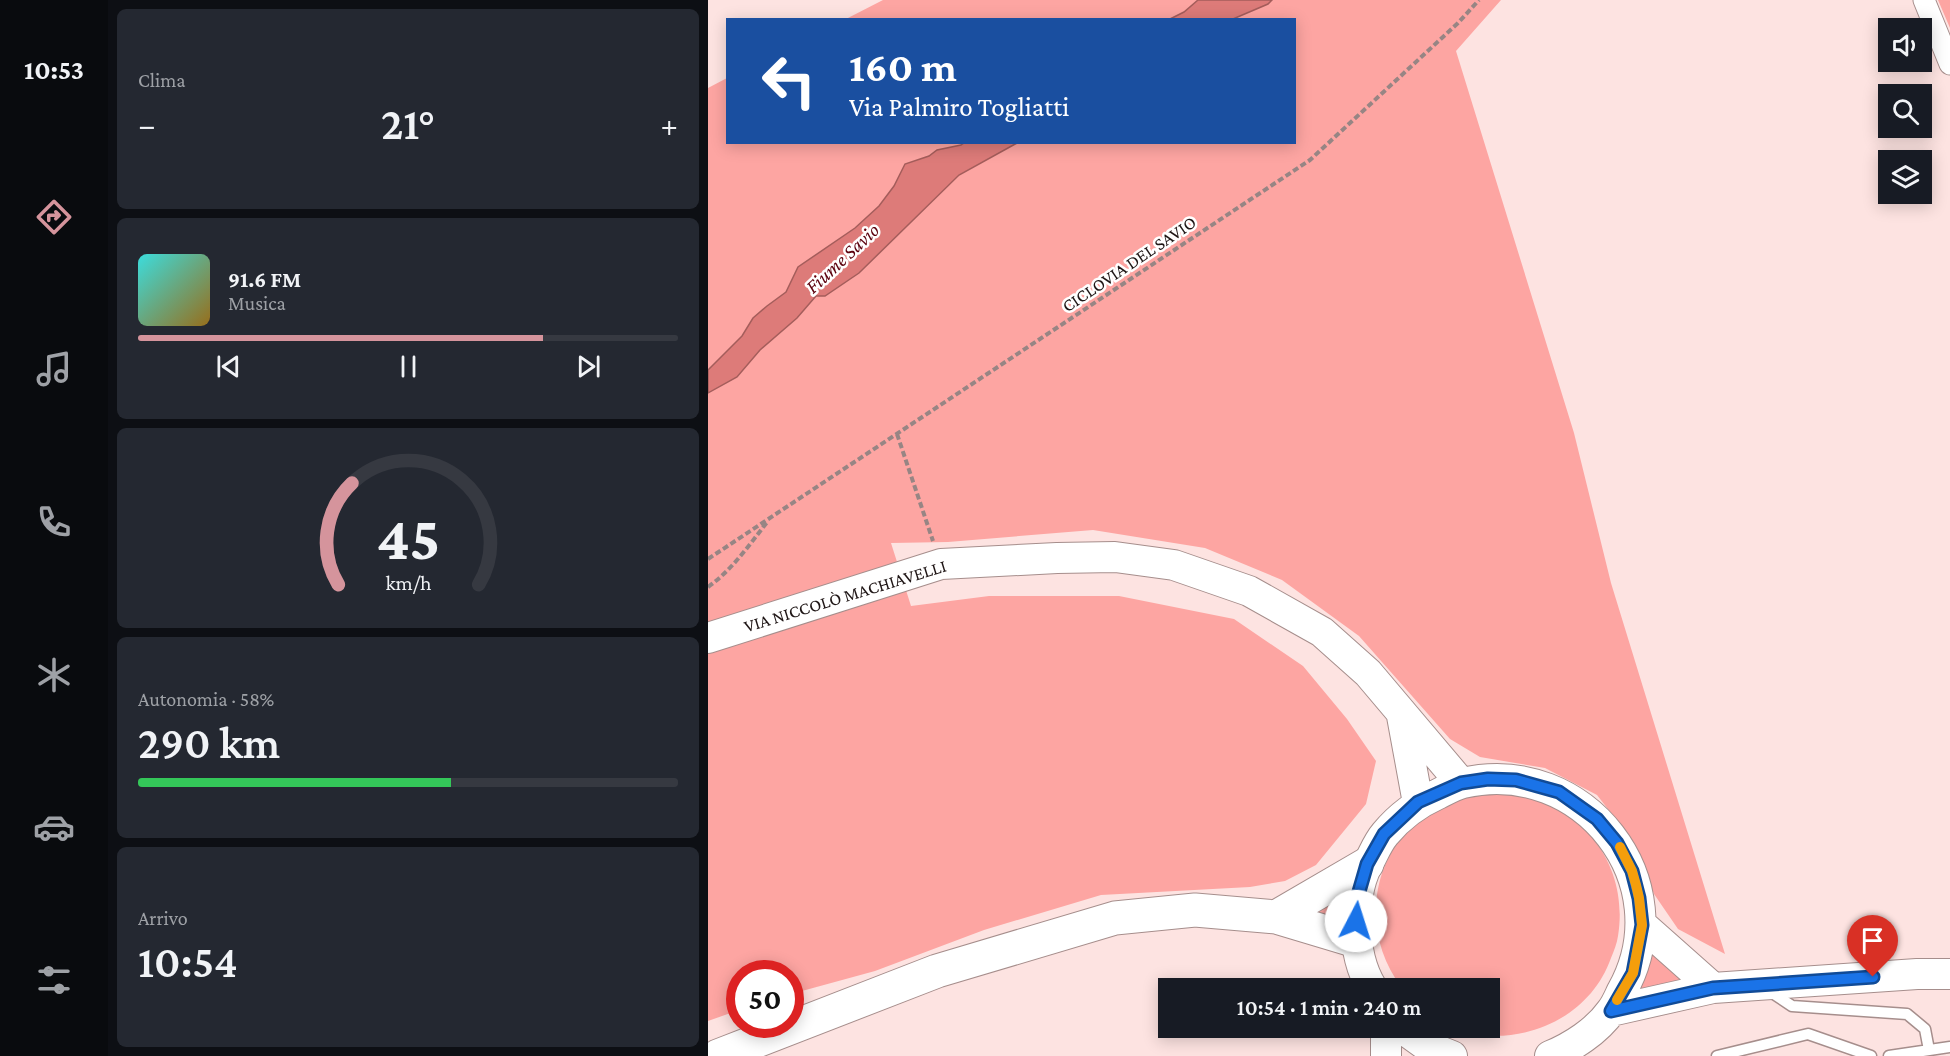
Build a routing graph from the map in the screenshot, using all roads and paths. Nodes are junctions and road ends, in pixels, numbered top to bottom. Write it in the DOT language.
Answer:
graph roads {
  1 [pos="1479,0"];
  2 [pos="1924,0"];
  3 [pos="1950,64"];
  4 [pos="897,434"];
  5 [pos="770,518"];
  6 [pos="708,559"];
  7 [pos="941,564"];
  8 [pos="708,587"];
  9 [pos="708,638"];
  10 [pos="1402,713"];
  11 [pos="1461,783"];
  12 [pos="1418,802"];
  13 [pos="1367,864"];
  14 [pos="1276,917"];
  15 [pos="1642,925"];
  16 [pos="1356,941"];
  17 [pos="1950,974"];
  18 [pos="1366,978"];
  19 [pos="1761,985"];
  20 [pos="1713,988"];
  21 [pos="1611,1011"];
  22 [pos="1386,1038"];
  23 [pos="1416,1038"];
  24 [pos="1950,1047"];
  25 [pos="1929,1050"];
  26 [pos="730,1054"];
  27 [pos="1386,1056"];
  28 [pos="1452,1056"];
  29 [pos="1550,1056"];
  30 [pos="1717,1056"];
  31 [pos="1871,1056"];
  32 [pos="1889,1056"];
  1 -- 4 [label="path, CICLOVIA DEL SAVIO"];
  2 -- 3 [label="street"];
  4 -- 5 [label="path, CICLOVIA DEL SAVIO"];
  4 -- 7 [label="path"];
  5 -- 6 [label="path, CICLOVIA DEL SAVIO"];
  5 -- 8 [label="path"];
  7 -- 9 [label="main road, VIA NICCOLÒ MACHIAVELLI"];
  7 -- 10 [label="main road, VIA NICCOLÒ MACHIAVELLI"];
  10 -- 11 [label="main road, VIA NICCOLÒ MACHIAVELLI"];
  10 -- 12 [label="main road"];
  11 -- 12 [label="main road"];
  11 -- 15 [label="main road"];
  12 -- 13 [label="main road"];
  13 -- 14 [label="highway"];
  13 -- 16 [label="main road"];
  14 -- 16 [label="highway"];
  14 -- 26 [label="highway"];
  15 -- 20 [label="main road"];
  15 -- 21 [label="main road"];
  16 -- 18 [label="main road"];
  17 -- 19 [label="main road"];
  19 -- 20 [label="main road"];
  19 -- 25 [label="lane"];
  20 -- 21 [label="main road"];
  21 -- 29 [label="main road"];
  22 -- 27 [label="main road"];
  23 -- 28 [label="main road"];
  24 -- 25 [label="lane"];
  25 -- 32 [label="lane"];
  30 -- 31 [label="lane"];
}
